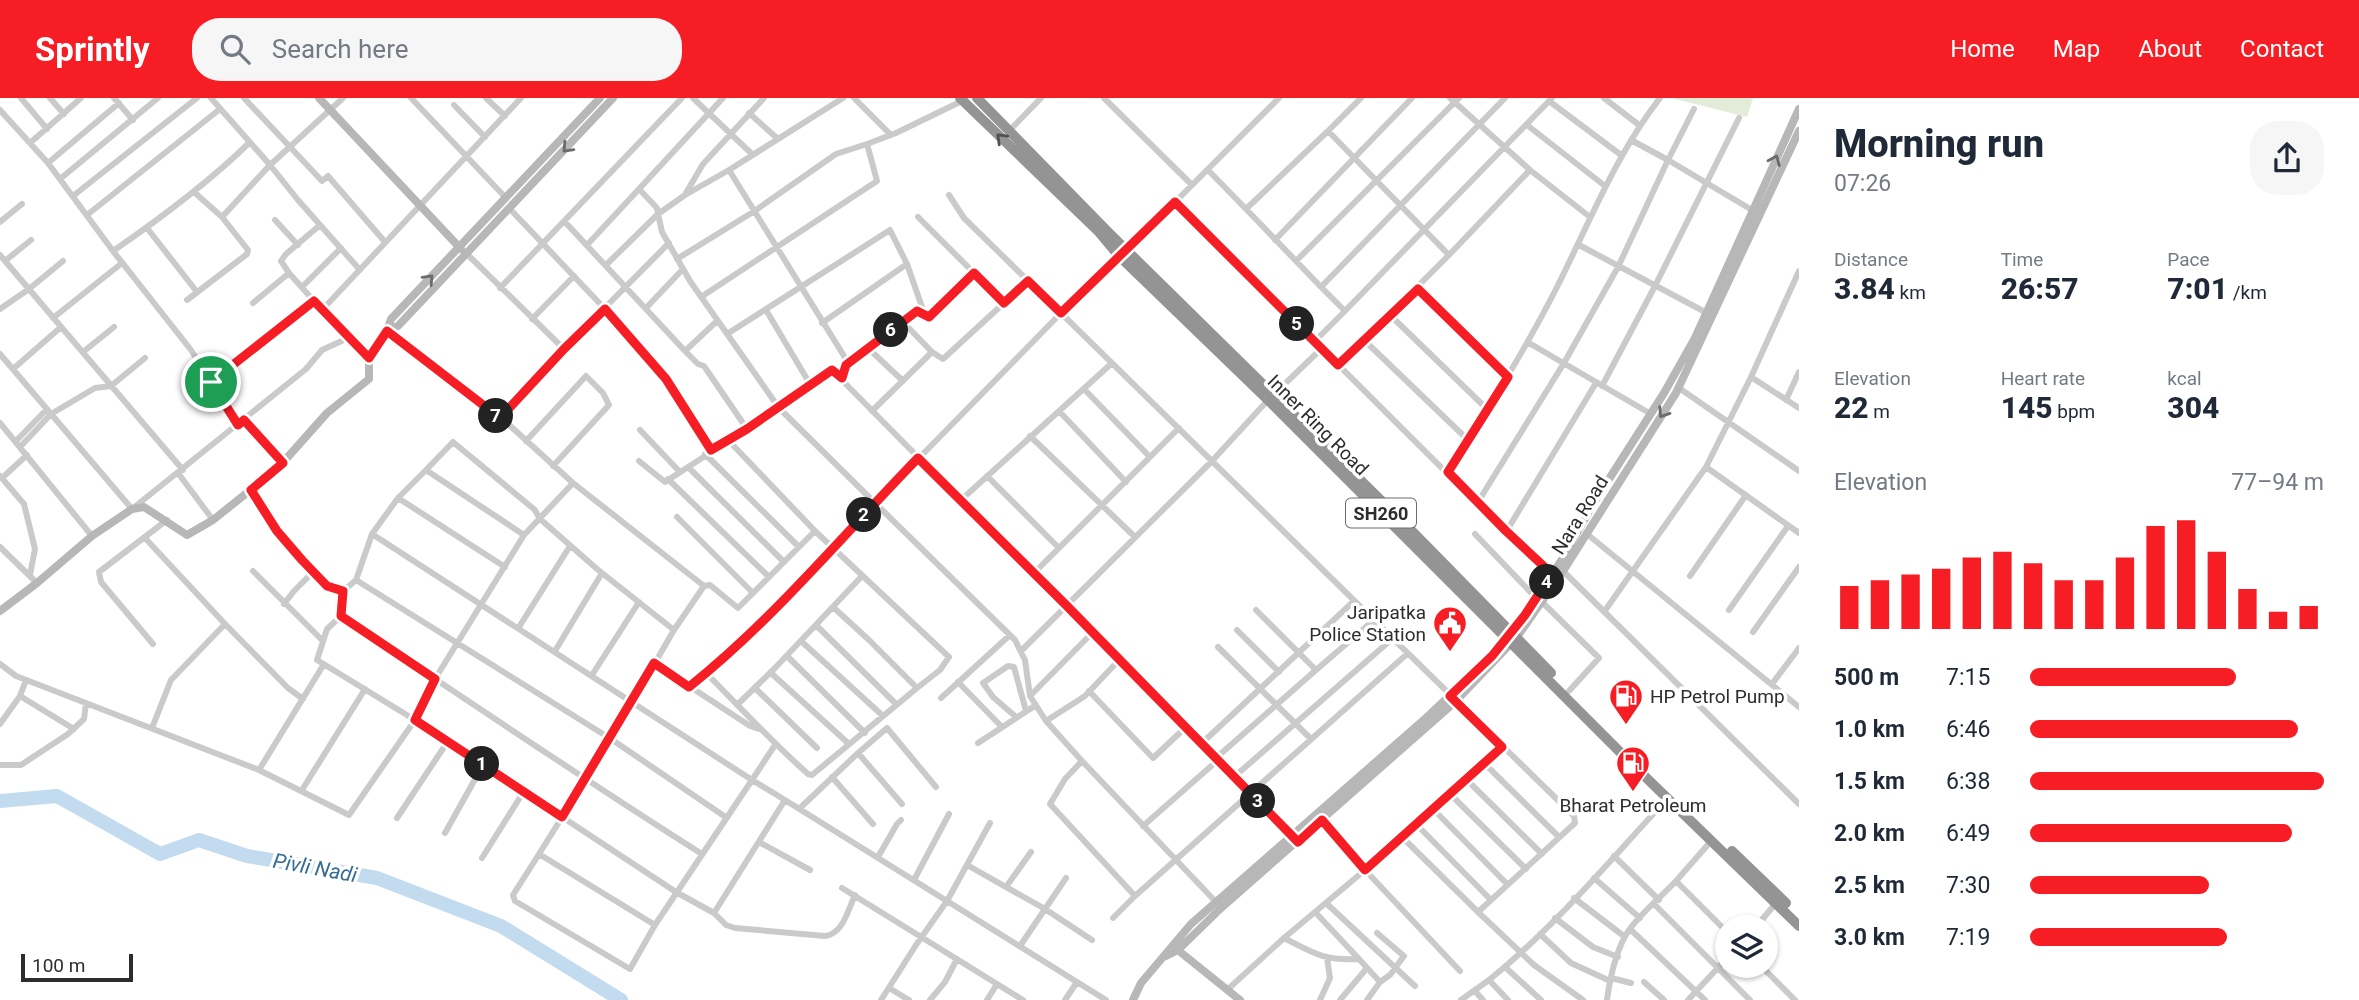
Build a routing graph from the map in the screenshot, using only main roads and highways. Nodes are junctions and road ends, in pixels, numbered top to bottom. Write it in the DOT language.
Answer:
graph roads {
  1 [pos="319,98"];
  2 [pos="600,98"];
  3 [pos="614,98"];
  4 [pos="961,99"];
  5 [pos="979,99"];
  6 [pos="1799,108"];
  7 [pos="1799,131"];
  8 [pos="1757,213"];
  9 [pos="462,250"];
  10 [pos="1122,252"];
  11 [pos="1539,601"];
  12 [pos="0,611"];
  13 [pos="1511,638"];
  14 [pos="1453,699"];
  15 [pos="1295,839"];
  16 [pos="1799,916"];
  17 [pos="1799,926"];
  18 [pos="1175,947"];
  19 [pos="1133,1000"];
  20 [pos="1240,1000"];
  1 -- 9 [label="main road"];
  2 -- 9 [label="main road"];
  3 -- 9 [label="main road, one-way"];
  10 -- 4 [label="highway, Inner Ring Road, one-way"];
  5 -- 10 [label="highway, Inner Ring Road"];
  8 -- 6 [label="main road, one-way"];
  7 -- 8 [label="main road, Nara Road"];
  8 -- 11 [label="main road, Nara Road"];
  8 -- 11 [label="main road, Nara Road, one-way"];
  9 -- 12 [label="main road"];
  10 -- 13 [label="highway, Inner Ring Road"];
  11 -- 13 [label="main road, Nara Road"];
  13 -- 14 [label="main road, Nara Road"];
  13 -- 16 [label="highway, Inner Ring Road"];
  13 -- 17 [label="highway, Inner Ring Road"];
  14 -- 15 [label="main road, Nara Road"];
  14 -- 15 [label="main road, Nara Road"];
  15 -- 18 [label="main road, Nara Road"];
  15 -- 18 [label="main road, Nara Road"];
  18 -- 19 [label="main road, Nara Road"];
  18 -- 20 [label="main road"];
}
